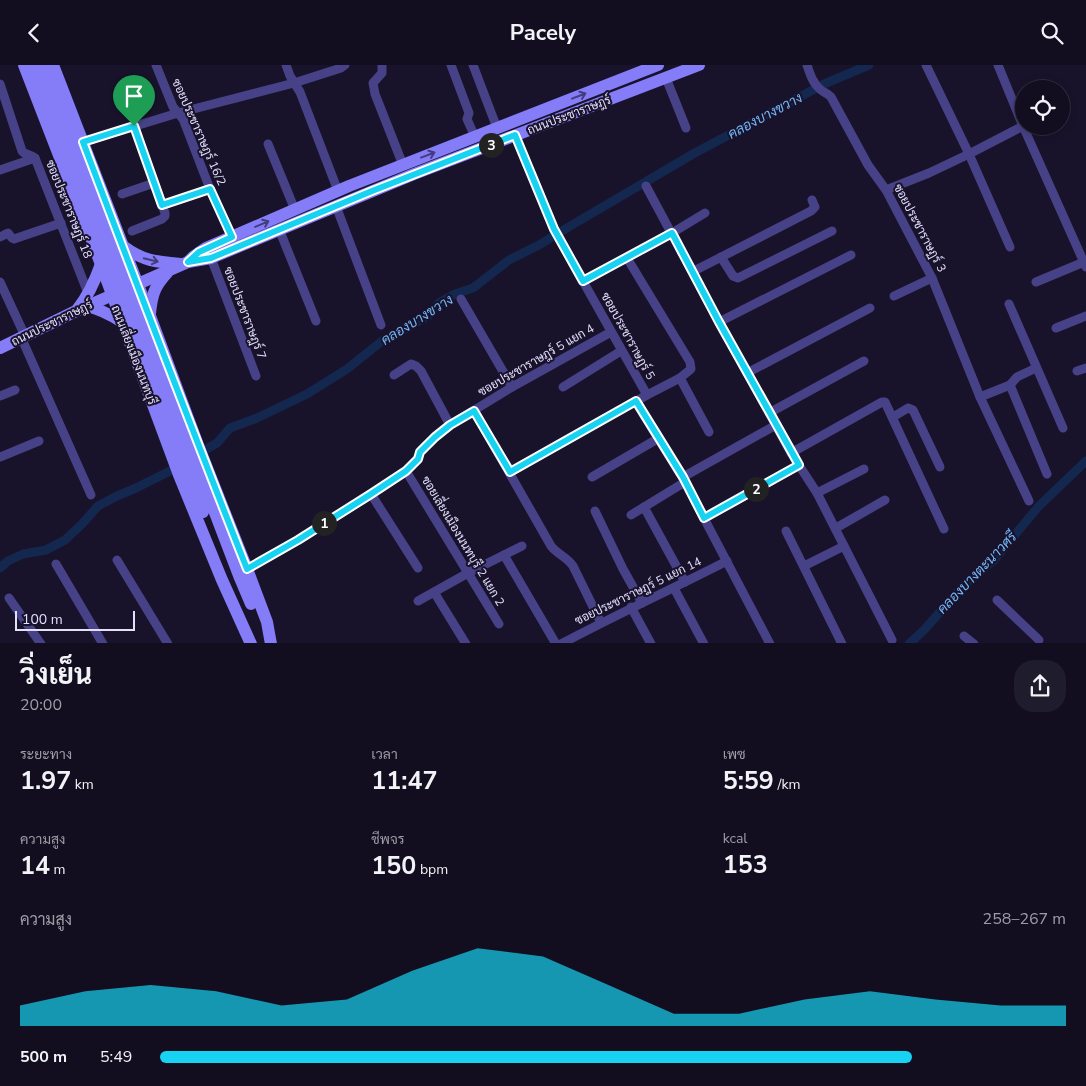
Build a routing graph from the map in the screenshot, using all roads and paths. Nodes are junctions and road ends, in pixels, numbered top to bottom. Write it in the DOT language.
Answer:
graph roads {
  1 [pos="24,65"];
  2 [pos="33,65"];
  3 [pos="43,65"];
  4 [pos="53,65"];
  5 [pos="156,65"];
  6 [pos="286,65"];
  7 [pos="345,65"];
  8 [pos="382,65"];
  9 [pos="451,65"];
  10 [pos="473,65"];
  11 [pos="658,65"];
  12 [pos="699,65"];
  13 [pos="806,65"];
  14 [pos="926,65"];
  15 [pos="998,65"];
  16 [pos="666,78"];
  17 [pos="294,83"];
  18 [pos="0,84"];
  19 [pos="1015,106"];
  20 [pos="178,113"];
  21 [pos="134,126"];
  22 [pos="497,128"];
  23 [pos="686,128"];
  24 [pos="1015,130"];
  25 [pos="515,135"];
  26 [pos="1027,135"];
  27 [pos="475,137"];
  28 [pos="83,142"];
  29 [pos="268,144"];
  30 [pos="969,154"];
  31 [pos="34,158"];
  32 [pos="403,165"];
  33 [pos="0,170"];
  34 [pos="154,183"];
  35 [pos="646,186"];
  36 [pos="210,189"];
  37 [pos="886,190"];
  38 [pos="338,191"];
  39 [pos="122,194"];
  40 [pos="812,200"];
  41 [pos="162,205"];
  42 [pos="336,206"];
  43 [pos="295,210"];
  44 [pos="705,213"];
  45 [pos="61,223"];
  46 [pos="279,229"];
  47 [pos="117,231"];
  48 [pos="132,231"];
  49 [pos="832,231"];
  50 [pos="672,233"];
  51 [pos="0,237"];
  52 [pos="232,237"];
  53 [pos="93,243"];
  54 [pos="123,246"];
  55 [pos="1010,247"];
  56 [pos="851,255"];
  57 [pos="721,257"];
  58 [pos="211,258"];
  59 [pos="627,258"];
  60 [pos="185,263"];
  61 [pos="101,264"];
  62 [pos="1085,265"];
  63 [pos="168,271"];
  64 [pos="692,272"];
  65 [pos="932,278"];
  66 [pos="583,281"];
  67 [pos="1036,281"];
  68 [pos="0,282"];
  69 [pos="137,284"];
  70 [pos="112,295"];
  71 [pos="894,296"];
  72 [pos="461,299"];
  73 [pos="84,303"];
  74 [pos="1009,304"];
  75 [pos="870,308"];
  76 [pos="1086,316"];
  77 [pos="316,321"];
  78 [pos="152,322"];
  79 [pos="719,322"];
  80 [pos="122,323"];
  81 [pos="381,325"];
  82 [pos="1056,328"];
  83 [pos="611,332"];
  84 [pos="23,337"];
  85 [pos="129,340"];
  86 [pos="0,348"];
  87 [pos="621,351"];
  88 [pos="864,361"];
  89 [pos="1036,368"];
  90 [pos="747,373"];
  91 [pos="394,375"];
  92 [pos="256,376"];
  93 [pos="680,378"];
  94 [pos="1010,385"];
  95 [pos="512,387"];
  96 [pos="563,387"];
  97 [pos="15,390"];
  98 [pos="647,395"];
  99 [pos="0,397"];
  100 [pos="980,397"];
  101 [pos="636,401"];
  102 [pos="474,411"];
  103 [pos="769,413"];
  104 [pos="893,417"];
  105 [pos="450,425"];
  106 [pos="776,425"];
  107 [pos="1063,428"];
  108 [pos="709,432"];
  109 [pos="659,438"];
  110 [pos="39,441"];
  111 [pos="791,453"];
  112 [pos="0,457"];
  113 [pos="799,465"];
  114 [pos="940,467"];
  115 [pos="864,469"];
  116 [pos="406,471"];
  117 [pos="510,472"];
  118 [pos="194,474"];
  119 [pos="1047,474"];
  120 [pos="592,477"];
  121 [pos="684,479"];
  122 [pos="817,493"];
  123 [pos="371,494"];
  124 [pos="91,495"];
  125 [pos="885,500"];
  126 [pos="1029,501"];
  127 [pos="644,507"];
  128 [pos="595,511"];
  129 [pos="631,515"];
  130 [pos="704,518"];
  131 [pos="836,529"];
  132 [pos="944,529"];
  133 [pos="786,531"];
  134 [pos="522,546"];
  135 [pos="844,546"];
  136 [pos="504,555"];
  137 [pos="117,560"];
  138 [pos="727,561"];
  139 [pos="56,564"];
  140 [pos="804,566"];
  141 [pos="418,568"];
  142 [pos="247,569"];
  143 [pos="468,573"];
  144 [pos="685,582"];
  145 [pos="674,588"];
  146 [pos="434,592"];
  147 [pos="9,598"];
  148 [pos="997,600"];
  149 [pos="418,601"];
  150 [pos="642,603"];
  151 [pos="631,607"];
  152 [pos="600,623"];
  153 [pos="499,624"];
  154 [pos="964,636"];
  155 [pos="1039,640"];
  156 [pos="892,641"];
  157 [pos="41,643"];
  158 [pos="103,643"];
  159 [pos="168,643"];
  160 [pos="251,643"];
  161 [pos="270,643"];
  162 [pos="466,643"];
  163 [pos="556,643"];
  164 [pos="561,643"];
  165 [pos="650,643"];
  166 [pos="704,643"];
  167 [pos="770,643"];
  168 [pos="842,643"];
  169 [pos="974,643"];
  1 -- 53 [label="main road, ถนนเลี่ยงเมืองนนทบุรี"];
  2 -- 118 [label="main road, ถนนเลี่ยงเมืองนนทบุรี, bridge"];
  3 -- 118 [label="main road, ถนนเลี่ยงเมืองนนทบุรี, bridge"];
  4 -- 28 [label="main road, ถนนเลี่ยงเมืองนนทบุรี"];
  5 -- 20 [label="street, ซอยประชาราษฎร์ 16/2"];
  6 -- 17 [label="street"];
  7 -- 17 [label="street"];
  8 -- 32 [label="street"];
  9 -- 27 [label="street"];
  10 -- 22 [label="street"];
  22 -- 11 [label="main road, ถนนประชาราษฎร์, one-way"];
  12 -- 16 [label="main road, ถนนประชาราษฎร์"];
  13 -- 37 [label="street, ซอยประชาราษฏร์ 3"];
  14 -- 30 [label="street"];
  15 -- 19 [label="street"];
  16 -- 23 [label="street"];
  16 -- 25 [label="main road, ถนนประชาราษฎร์"];
  17 -- 20 [label="street"];
  17 -- 38 [label="street"];
  18 -- 31 [label="street, ซอยประชาราษฎร์ 18"];
  20 -- 21 [label="street"];
  20 -- 36 [label="street, ซอยประชาราษฎร์ 16/2"];
  21 -- 28 [label="street"];
  21 -- 34 [label="street"];
  22 -- 27 [label="main road, ถนนประชาราษฎร์"];
  24 -- 30 [label="street"];
  25 -- 42 [label="main road, ถนนประชาราษฎร์"];
  25 -- 66 [label="street, ซอยประชาราษฏร์ 5"];
  26 -- 62 [label="street"];
  32 -- 27 [label="main road, ถนนประชาราษฎร์, one-way"];
  28 -- 47 [label="main road, ถนนเลี่ยงเมืองนนทบุรี"];
  29 -- 43 [label="street"];
  30 -- 37 [label="street"];
  30 -- 55 [label="street"];
  31 -- 33 [label="street"];
  31 -- 45 [label="street, ซอยประชาราษฎร์ 18"];
  32 -- 38 [label="main road, ถนนประชาราษฎร์"];
  34 -- 39 [label="street"];
  34 -- 41 [label="street"];
  35 -- 50 [label="street"];
  36 -- 41 [label="street"];
  36 -- 52 [label="street, ซอยประชาราษฎร์ 16/2"];
  37 -- 65 [label="street, ซอยประชาราษฏร์ 3"];
  38 -- 43 [label="main road, ถนนประชาราษฎร์"];
  40 -- 57 [label="street"];
  41 -- 48 [label="street"];
  42 -- 46 [label="main road, ถนนประชาราษฎร์"];
  42 -- 81 [label="street"];
  52 -- 43 [label="main road, ถนนประชาราษฎร์, one-way"];
  44 -- 50 [label="street"];
  45 -- 51 [label="street"];
  45 -- 73 [label="street, ซอยประชาราษฎร์ 18"];
  46 -- 58 [label="main road, ถนนประชาราษฎร์"];
  46 -- 77 [label="street"];
  47 -- 53 [label="main road"];
  47 -- 54 [label="main road, ถนนเลี่ยงเมืองนนทบุรี"];
  49 -- 57 [label="street"];
  50 -- 59 [label="street"];
  50 -- 64 [label="street"];
  52 -- 60 [label="main road, ถนนประชาราษฎร์"];
  53 -- 61 [label="main road, ถนนเลี่ยงเมืองนนทบุรี"];
  54 -- 60 [label="main road, one-way"];
  54 -- 69 [label="main road, ถนนเลี่ยงเมืองนนทบุรี"];
  56 -- 79 [label="street"];
  57 -- 64 [label="street"];
  58 -- 60 [label="main road, ถนนประชาราษฎร์"];
  58 -- 92 [label="street, ซอยประชาราษฎร์ 7"];
  59 -- 66 [label="street"];
  59 -- 93 [label="street"];
  60 -- 63 [label="main road, ถนนประชาราษฎร์"];
  61 -- 70 [label="main road, ถนนเลี่ยงเมืองนนทบุรี"];
  61 -- 73 [label="main road"];
  62 -- 67 [label="street"];
  63 -- 69 [label="main road, ถนนประชาราษฎร์"];
  63 -- 78 [label="main road"];
  64 -- 79 [label="street"];
  65 -- 71 [label="street"];
  65 -- 100 [label="street, ซอยประชาราษฏร์ 3"];
  66 -- 83 [label="street, ซอยประชาราษฏร์ 5"];
  68 -- 84 [label="street"];
  69 -- 70 [label="main road, ถนนประชาราษฎร์"];
  69 -- 78 [label="main road, ถนนเลี่ยงเมืองนนทบุรี"];
  70 -- 73 [label="main road, ถนนประชาราษฎร์"];
  70 -- 80 [label="main road, ถนนเลี่ยงเมืองนนทบุรี"];
  72 -- 95 [label="street"];
  73 -- 80 [label="main road"];
  73 -- 84 [label="main road, ถนนประชาราษฎร์"];
  74 -- 89 [label="street"];
  75 -- 90 [label="street"];
  76 -- 82 [label="street"];
  78 -- 85 [label="main road"];
  78 -- 118 [label="main road, ถนนเลี่ยงเมืองนนทบุรี"];
  79 -- 90 [label="street"];
  80 -- 85 [label="main road, ถนนเลี่ยงเมืองนนทบุรี"];
  83 -- 87 [label="street, ซอยประชาราษฏร์ 5"];
  83 -- 95 [label="street, ซอยประชาราษฎร์ 5 แยก 4"];
  84 -- 86 [label="main road, ถนนประชาราษฎร์"];
  84 -- 124 [label="street"];
  85 -- 118 [label="main road, ถนนเลี่ยงเมืองนนทบุรี"];
  87 -- 96 [label="street"];
  87 -- 98 [label="street, ซอยประชาราษฏร์ 5"];
  88 -- 103 [label="street"];
  89 -- 94 [label="street"];
  89 -- 107 [label="street"];
  90 -- 103 [label="street"];
  91 -- 105 [label="street"];
  93 -- 98 [label="street"];
  93 -- 108 [label="street"];
  94 -- 100 [label="street"];
  94 -- 119 [label="street"];
  95 -- 102 [label="street, ซอยประชาราษฎร์ 5 แยก 4"];
  97 -- 99 [label="street"];
  98 -- 101 [label="street, ซอยประชาราษฏร์ 5"];
  100 -- 126 [label="street, ซอยประชาราษฏร์ 3"];
  101 -- 109 [label="street"];
  101 -- 117 [label="street, ซอยประชาราษฏร์ 5"];
  102 -- 105 [label="street, ซอยประชาราษฎร์ 5 แยก 4"];
  102 -- 117 [label="street"];
  103 -- 106 [label="street"];
  104 -- 111 [label="street"];
  104 -- 114 [label="street"];
  104 -- 132 [label="street"];
  105 -- 116 [label="street, ซอยประชาราษฎร์ 5 แยก 4"];
  106 -- 111 [label="street"];
  106 -- 121 [label="street"];
  109 -- 120 [label="street"];
  109 -- 121 [label="street"];
  110 -- 112 [label="street"];
  111 -- 113 [label="street"];
  113 -- 122 [label="street"];
  113 -- 130 [label="street"];
  115 -- 122 [label="street"];
  116 -- 123 [label="street"];
  116 -- 143 [label="street, ซอยเลี่ยงเมืองนนทบุรี 2 แยก 2"];
  117 -- 152 [label="street"];
  118 -- 142 [label="main road, ถนนเลี่ยงเมืองนนทบุรี"];
  118 -- 160 [label="main road, ถนนเลี่ยงเมืองนนทบุรี"];
  118 -- 161 [label="main road, ถนนเลี่ยงเมืองนนทบุรี"];
  121 -- 127 [label="street"];
  121 -- 130 [label="street"];
  122 -- 131 [label="street"];
  123 -- 141 [label="street"];
  123 -- 142 [label="street"];
  125 -- 131 [label="street"];
  127 -- 129 [label="street"];
  127 -- 144 [label="street"];
  128 -- 150 [label="street"];
  130 -- 138 [label="street"];
  131 -- 135 [label="street"];
  133 -- 140 [label="street"];
  134 -- 136 [label="street"];
  135 -- 140 [label="street"];
  135 -- 156 [label="street"];
  136 -- 143 [label="street"];
  136 -- 163 [label="street"];
  137 -- 159 [label="street"];
  138 -- 144 [label="street, ซอยประชาราษฎร์ 5 แยก 14"];
  138 -- 167 [label="street"];
  139 -- 158 [label="street"];
  140 -- 168 [label="street"];
  142 -- 161 [label="main road, ถนนเลี่ยงเมืองนนทบุรี"];
  143 -- 146 [label="street"];
  143 -- 153 [label="street, ซอยเลี่ยงเมืองนนทบุรี 2 แยก 2"];
  144 -- 145 [label="street, ซอยประชาราษฎร์ 5 แยก 14"];
  145 -- 150 [label="street, ซอยประชาราษฎร์ 5 แยก 14"];
  145 -- 166 [label="street"];
  146 -- 149 [label="street"];
  146 -- 162 [label="street"];
  147 -- 157 [label="street"];
  148 -- 155 [label="street"];
  150 -- 151 [label="street, ซอยประชาราษฎร์ 5 แยก 14"];
  151 -- 152 [label="street, ซอยประชาราษฎร์ 5 แยก 14"];
  151 -- 165 [label="street"];
  152 -- 164 [label="street, ซอยประชาราษฎร์ 5 แยก 14"];
  154 -- 169 [label="street"];
}
